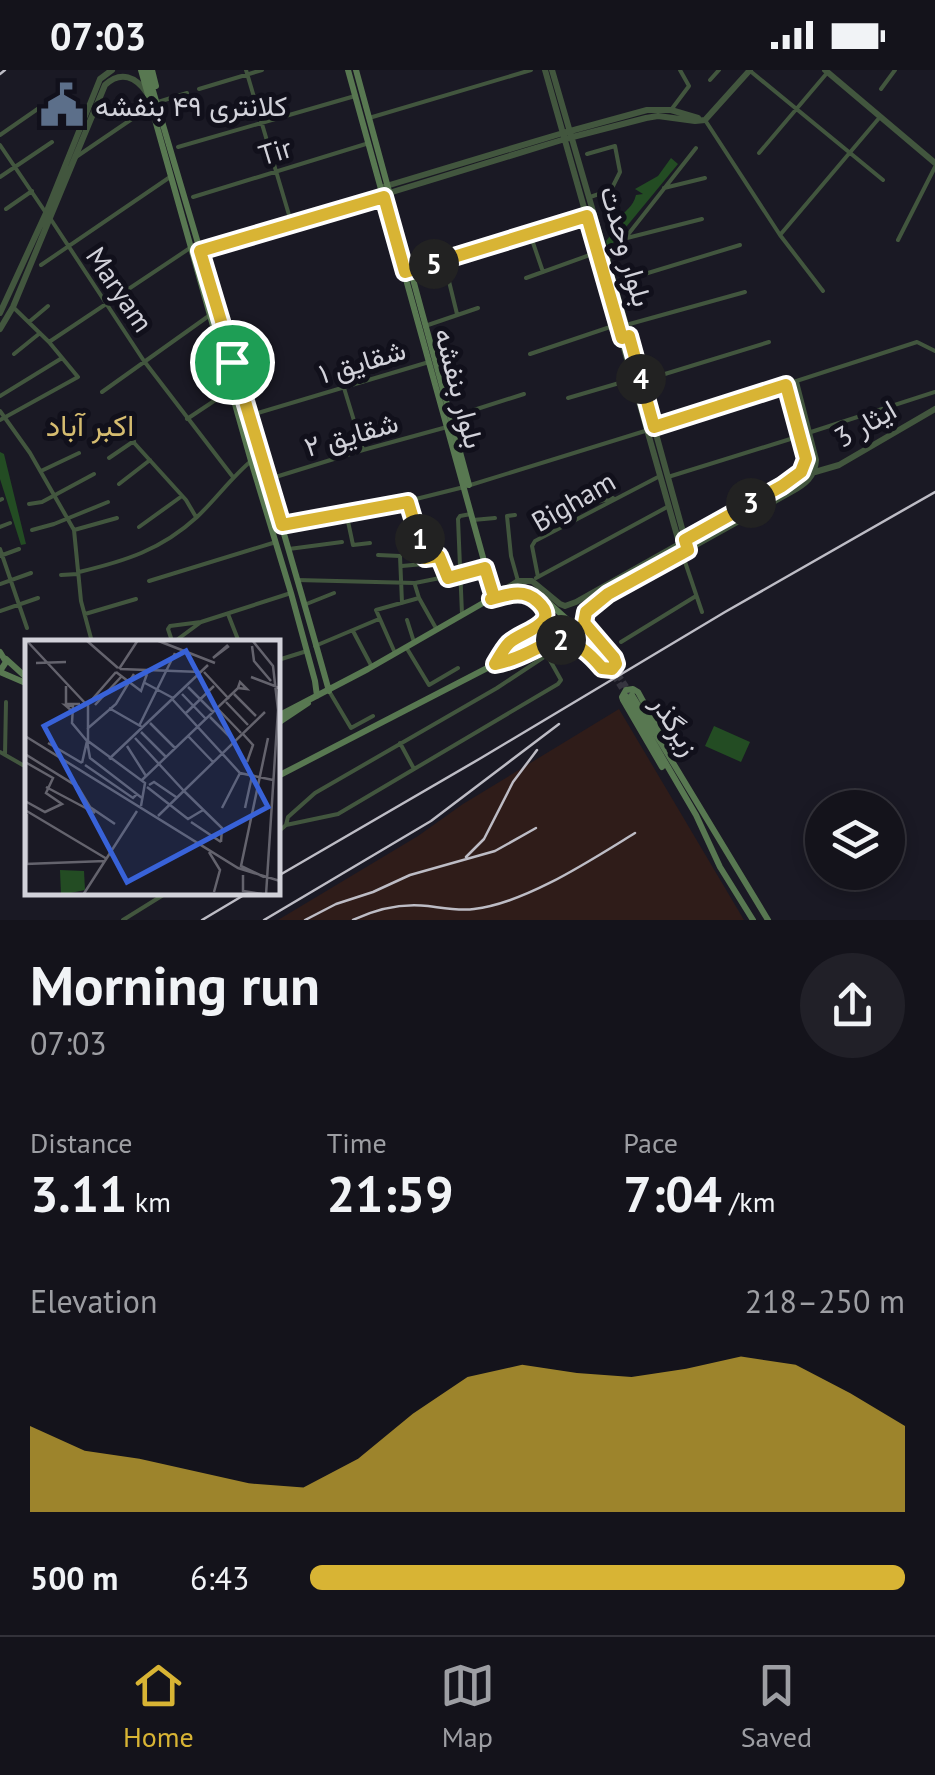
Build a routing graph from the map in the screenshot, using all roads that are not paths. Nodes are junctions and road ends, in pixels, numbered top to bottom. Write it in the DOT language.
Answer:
graph roads {
  1 [pos="112,70"];
  2 [pos="129,70"];
  3 [pos="147,70"];
  4 [pos="262,70"];
  5 [pos="348,70"];
  6 [pos="356,70"];
  7 [pos="531,70"];
  8 [pos="549,70"];
  9 [pos="680,70"];
  10 [pos="719,70"];
  11 [pos="750,70"];
  12 [pos="885,70"];
  13 [pos="826,71"];
  14 [pos="246,72"];
  15 [pos="894,72"];
  16 [pos="120,76"];
  17 [pos="710,80"];
  18 [pos="881,88"];
  19 [pos="199,90"];
  20 [pos="147,93"];
  21 [pos="187,93"];
  22 [pos="356,96"];
  23 [pos="154,104"];
  24 [pos="38,108"];
  25 [pos="671,110"];
  26 [pos="796,110"];
  27 [pos="880,117"];
  28 [pos="369,118"];
  29 [pos="704,120"];
  30 [pos="260,123"];
  31 [pos="0,134"];
  32 [pos="567,135"];
  33 [pos="52,142"];
  34 [pos="369,143"];
  35 [pos="0,144"];
  36 [pos="178,147"];
  37 [pos="696,148"];
  38 [pos="759,153"];
  39 [pos="587,154"];
  40 [pos="850,154"];
  41 [pos="73,159"];
  42 [pos="935,165"];
  43 [pos="16,166"];
  44 [pos="275,172"];
  45 [pos="0,177"];
  46 [pos="170,177"];
  47 [pos="706,178"];
  48 [pos="883,180"];
  49 [pos="664,188"];
  50 [pos="32,191"];
  51 [pos="385,191"];
  52 [pos="193,197"];
  53 [pos="590,198"];
  54 [pos="6,209"];
  55 [pos="48,215"];
  56 [pos="587,216"];
  57 [pos="702,219"];
  58 [pos="292,225"];
  59 [pos="530,234"];
  60 [pos="780,235"];
  61 [pos="622,239"];
  62 [pos="898,240"];
  63 [pos="68,246"];
  64 [pos="740,246"];
  65 [pos="190,248"];
  66 [pos="200,251"];
  67 [pos="598,252"];
  68 [pos="444,260"];
  69 [pos="608,260"];
  70 [pos="40,265"];
  71 [pos="408,271"];
  72 [pos="542,272"];
  73 [pos="526,278"];
  74 [pos="614,283"];
  75 [pos="0,291"];
  76 [pos="823,291"];
  77 [pos="745,292"];
  78 [pos="8,300"];
  79 [pos="104,303"];
  80 [pos="48,306"];
  81 [pos="13,307"];
  82 [pos="478,308"];
  83 [pos="0,313"];
  84 [pos="210,314"];
  85 [pos="457,315"];
  86 [pos="29,322"];
  87 [pos="622,324"];
  88 [pos="423,326"];
  89 [pos="0,329"];
  90 [pos="40,333"];
  91 [pos="49,342"];
  92 [pos="769,342"];
  93 [pos="935,351"];
  94 [pos="14,354"];
  95 [pos="530,354"];
  96 [pos="62,358"];
  97 [pos="144,362"];
  98 [pos="429,362"];
  99 [pos="228,363"];
  100 [pos="232,376"];
  101 [pos="637,380"];
  102 [pos="796,382"];
  103 [pos="786,385"];
  104 [pos="344,388"];
  105 [pos="231,390"];
  106 [pos="102,392"];
  107 [pos="935,392"];
  108 [pos="524,394"];
  109 [pos="0,396"];
  110 [pos="568,398"];
  111 [pos="935,409"];
  112 [pos="0,411"];
  113 [pos="248,416"];
  114 [pos="452,418"];
  115 [pos="2,419"];
  116 [pos="188,419"];
  117 [pos="117,424"];
  118 [pos="447,427"];
  119 [pos="650,428"];
  120 [pos="810,432"];
  121 [pos="800,436"];
  122 [pos="134,441"];
  123 [pos="363,450"];
  124 [pos="457,451"];
  125 [pos="79,452"];
  126 [pos="109,458"];
  127 [pos="150,460"];
  128 [pos="251,461"];
  129 [pos="41,471"];
  130 [pos="815,472"];
  131 [pos="94,474"];
  132 [pos="233,476"];
  133 [pos="664,477"];
  134 [pos="268,480"];
  135 [pos="119,484"];
  136 [pos="466,486"];
  137 [pos="55,495"];
  138 [pos="182,496"];
  139 [pos="620,496"];
  140 [pos="108,502"];
  141 [pos="408,502"];
  142 [pos="29,504"];
  143 [pos="668,506"];
  144 [pos="346,512"];
  145 [pos="515,516"];
  146 [pos="196,517"];
  147 [pos="472,517"];
  148 [pos="535,517"];
  149 [pos="68,518"];
  150 [pos="116,518"];
  151 [pos="495,518"];
  152 [pos="10,523"];
  153 [pos="0,527"];
  154 [pos="139,527"];
  155 [pos="32,530"];
  156 [pos="74,530"];
  157 [pos="284,530"];
  158 [pos="678,530"];
  159 [pos="275,536"];
  160 [pos="342,542"];
  161 [pos="682,542"];
  162 [pos="370,543"];
  163 [pos="19,549"];
  164 [pos="290,549"];
  165 [pos="685,551"];
  166 [pos="1,553"];
  167 [pos="378,556"];
  168 [pos="425,558"];
  169 [pos="400,566"];
  170 [pos="485,568"];
  171 [pos="30,572"];
  172 [pos="78,573"];
  173 [pos="61,575"];
  174 [pos="460,575"];
  175 [pos="448,578"];
  176 [pos="535,579"];
  177 [pos="10,580"];
  178 [pos="297,580"];
  179 [pos="149,581"];
  180 [pos="518,581"];
  181 [pos="402,583"];
  182 [pos="415,583"];
  183 [pos="620,583"];
  184 [pos="0,584"];
  185 [pos="291,593"];
  186 [pos="334,593"];
  187 [pos="608,594"];
  188 [pos="696,596"];
  189 [pos="494,597"];
  190 [pos="38,598"];
  191 [pos="419,598"];
  192 [pos="136,599"];
  193 [pos="402,603"];
  194 [pos="19,605"];
  195 [pos="304,605"];
  196 [pos="0,612"];
  197 [pos="702,612"];
  198 [pos="85,614"];
  199 [pos="228,614"];
  200 [pos="462,616"];
  201 [pos="379,619"];
  202 [pos="407,620"];
  203 [pos="202,622"];
  204 [pos="27,628"];
  205 [pos="353,630"];
  206 [pos="437,630"];
  207 [pos="582,636"];
  208 [pos="92,640"];
  209 [pos="172,640"];
  210 [pos="177,640"];
  211 [pos="238,640"];
  212 [pos="414,642"];
  213 [pos="620,642"];
  214 [pos="406,647"];
  215 [pos="311,649"];
  216 [pos="2,653"];
  217 [pos="396,653"];
  218 [pos="280,659"];
  219 [pos="495,664"];
  220 [pos="610,666"];
  221 [pos="372,667"];
  222 [pos="458,668"];
  223 [pos="0,671"];
  224 [pos="25,678"];
  225 [pos="325,678"];
  226 [pos="25,680"];
  227 [pos="315,681"];
  228 [pos="329,691"];
  229 [pos="317,696"];
  230 [pos="630,696"];
  231 [pos="6,702"];
  232 [pos="372,716"];
  233 [pos="280,719"];
  234 [pos="400,743"];
  235 [pos="3,753"];
  236 [pos="25,766"];
  237 [pos="414,769"];
  238 [pos="280,775"];
  239 [pos="678,779"];
  240 [pos="286,825"];
  241 [pos="280,832"];
  242 [pos="738,872"];
  243 [pos="728,880"];
  244 [pos="163,895"];
  245 [pos="122,920"];
  246 [pos="752,920"];
  247 [pos="768,920"];
  1 -- 55 [label="street"];
  2 -- 16 [label="street"];
  3 -- 20 [label="main road"];
  3 -- 23 [label="main road"];
  4 -- 14 [label="street"];
  5 -- 22 [label="main road, بلوار بنفشه"];
  6 -- 28 [label="main road, بلوار بنفشه"];
  7 -- 28 [label="street"];
  8 -- 32 [label="street"];
  9 -- 25 [label="street"];
  10 -- 17 [label="street"];
  11 -- 26 [label="street"];
  11 -- 29 [label="street"];
  12 -- 15 [label="street"];
  13 -- 26 [label="street"];
  13 -- 27 [label="street"];
  14 -- 19 [label="street"];
  14 -- 30 [label="street"];
  15 -- 18 [label="street"];
  16 -- 20 [label="street"];
  16 -- 41 [label="street"];
  20 -- 23 [label="main road"];
  21 -- 23 [label="street"];
  22 -- 30 [label="street"];
  22 -- 34 [label="main road, بلوار بنفشه"];
  23 -- 41 [label="street"];
  23 -- 46 [label="main road"];
  23 -- 66 [label="main road"];
  24 -- 31 [label="street"];
  25 -- 29 [label="street"];
  25 -- 32 [label="street"];
  26 -- 38 [label="street"];
  26 -- 40 [label="street"];
  27 -- 40 [label="street"];
  27 -- 42 [label="street"];
  28 -- 51 [label="main road, بلوار بنفشه"];
  29 -- 32 [label="street"];
  29 -- 60 [label="street"];
  30 -- 36 [label="street"];
  30 -- 44 [label="street"];
  32 -- 51 [label="street"];
  32 -- 53 [label="street, بلوار وحدت"];
  32 -- 56 [label="street, بلوار وحدت"];
  33 -- 43 [label="street"];
  34 -- 44 [label="street, Tir"];
  34 -- 51 [label="main road, بلوار بنفشه"];
  35 -- 43 [label="street, Maryam"];
  37 -- 49 [label="street"];
  39 -- 53 [label="street"];
  40 -- 48 [label="street"];
  40 -- 60 [label="street"];
  41 -- 55 [label="street"];
  42 -- 62 [label="street"];
  43 -- 45 [label="street"];
  43 -- 50 [label="street, Maryam"];
  44 -- 52 [label="street, Tir"];
  44 -- 58 [label="street"];
  46 -- 63 [label="street"];
  46 -- 65 [label="main road"];
  47 -- 49 [label="street"];
  49 -- 61 [label="street"];
  50 -- 54 [label="street"];
  50 -- 55 [label="street, Maryam"];
  51 -- 58 [label="street"];
  51 -- 71 [label="main road, بلوار بنفشه"];
  53 -- 69 [label="street, بلوار وحدت"];
  55 -- 63 [label="street, Maryam"];
  55 -- 78 [label="street"];
  55 -- 81 [label="street"];
  56 -- 59 [label="street"];
  56 -- 67 [label="street, بلوار وحدت"];
  57 -- 61 [label="street"];
  58 -- 66 [label="street"];
  59 -- 68 [label="street"];
  59 -- 72 [label="street"];
  60 -- 76 [label="street"];
  61 -- 69 [label="street"];
  63 -- 70 [label="street"];
  63 -- 79 [label="street, Maryam"];
  64 -- 74 [label="street"];
  65 -- 79 [label="street"];
  65 -- 84 [label="main road"];
  66 -- 99 [label="main road"];
  67 -- 72 [label="street"];
  67 -- 87 [label="street, بلوار وحدت"];
  68 -- 71 [label="street"];
  68 -- 85 [label="street"];
  69 -- 74 [label="street, بلوار وحدت"];
  71 -- 88 [label="main road, بلوار بنفشه"];
  72 -- 73 [label="street"];
  74 -- 87 [label="street, بلوار وحدت"];
  75 -- 78 [label="street"];
  77 -- 87 [label="street"];
  78 -- 83 [label="street"];
  79 -- 91 [label="street"];
  79 -- 97 [label="street, Maryam"];
  80 -- 86 [label="street"];
  81 -- 86 [label="street"];
  81 -- 89 [label="street"];
  82 -- 85 [label="street"];
  84 -- 97 [label="street"];
  84 -- 99 [label="main road"];
  85 -- 88 [label="street"];
  86 -- 90 [label="street"];
  87 -- 95 [label="street"];
  87 -- 101 [label="street, بلوار وحدت"];
  88 -- 98 [label="main road, بلوار بنفشه"];
  88 -- 114 [label="main road, بلوار بنفشه"];
  90 -- 91 [label="street"];
  90 -- 94 [label="street"];
  91 -- 96 [label="street"];
  92 -- 101 [label="street"];
  93 -- 102 [label="street"];
  96 -- 109 [label="street"];
  96 -- 115 [label="street"];
  97 -- 106 [label="street"];
  97 -- 116 [label="street, Maryam"];
  98 -- 104 [label="street, شقایق ۱"];
  98 -- 118 [label="main road, بلوار بنفشه"];
  99 -- 100 [label="main road"];
  100 -- 105 [label="main road"];
  100 -- 113 [label="main road"];
  101 -- 110 [label="street"];
  101 -- 119 [label="street, بلوار وحدت"];
  102 -- 103 [label="street"];
  102 -- 120 [label="street"];
  103 -- 119 [label="street"];
  103 -- 121 [label="street"];
  104 -- 113 [label="street, شقایق ۱"];
  104 -- 123 [label="street"];
  105 -- 116 [label="street"];
  105 -- 128 [label="main road"];
  107 -- 120 [label="street"];
  108 -- 114 [label="street"];
  111 -- 130 [label="street, ایثار 3"];
  112 -- 115 [label="street"];
  113 -- 134 [label="main road"];
  114 -- 124 [label="main road, بلوار بنفشه"];
  115 -- 129 [label="street"];
  116 -- 132 [label="street, Maryam"];
  117 -- 122 [label="street"];
  118 -- 123 [label="street, شقایق ۲"];
  118 -- 124 [label="main road, بلوار بنفشه"];
  119 -- 133 [label="street, بلوار وحدت"];
  119 -- 136 [label="street"];
  120 -- 130 [label="street"];
  121 -- 133 [label="street, Bigham"];
  121 -- 161 [label="street"];
  122 -- 126 [label="street"];
  122 -- 127 [label="street"];
  123 -- 134 [label="street, شقایق ۲"];
  124 -- 136 [label="main road, بلوار بنفشه"];
  125 -- 129 [label="street"];
  127 -- 135 [label="street"];
  127 -- 138 [label="street"];
  128 -- 132 [label="street"];
  128 -- 159 [label="main road"];
  129 -- 137 [label="street"];
  130 -- 165 [label="street, ایثار 3"];
  131 -- 137 [label="street"];
  132 -- 146 [label="street"];
  133 -- 139 [label="street, Bigham"];
  133 -- 143 [label="street, بلوار وحدت"];
  133 -- 158 [label="street, بلوار وحدت"];
  134 -- 157 [label="main road"];
  136 -- 141 [label="street"];
  136 -- 147 [label="main road, بلوار بنفشه"];
  137 -- 142 [label="street"];
  137 -- 149 [label="street"];
  138 -- 146 [label="street"];
  138 -- 154 [label="street"];
  139 -- 148 [label="street"];
  139 -- 176 [label="street, Bigham"];
  140 -- 149 [label="street"];
  141 -- 144 [label="street"];
  141 -- 168 [label="street"];
  143 -- 158 [label="street, بلوار وحدت"];
  143 -- 176 [label="street"];
  144 -- 157 [label="street"];
  144 -- 162 [label="street"];
  145 -- 180 [label="street"];
  146 -- 172 [label="street"];
  147 -- 151 [label="street"];
  147 -- 170 [label="main road, بلوار بنفشه"];
  147 -- 174 [label="street"];
  149 -- 155 [label="street"];
  149 -- 156 [label="street"];
  150 -- 156 [label="street"];
  152 -- 153 [label="street"];
  156 -- 172 [label="street"];
  157 -- 159 [label="main road"];
  157 -- 164 [label="main road"];
  158 -- 161 [label="street, بلوار وحدت"];
  159 -- 179 [label="street"];
  159 -- 185 [label="main road"];
  160 -- 164 [label="street"];
  161 -- 165 [label="street, بلوار وحدت"];
  161 -- 183 [label="street"];
  163 -- 166 [label="street"];
  164 -- 178 [label="main road"];
  165 -- 183 [label="street, ایثار 3"];
  165 -- 188 [label="street"];
  166 -- 177 [label="street"];
  167 -- 169 [label="street"];
  168 -- 169 [label="street"];
  168 -- 175 [label="street"];
  169 -- 181 [label="street"];
  170 -- 174 [label="street"];
  170 -- 189 [label="main road, بلوار بنفشه"];
  171 -- 177 [label="street"];
  172 -- 173 [label="street"];
  172 -- 198 [label="street"];
  174 -- 175 [label="street"];
  174 -- 200 [label="street"];
  175 -- 182 [label="street"];
  176 -- 180 [label="street"];
  176 -- 183 [label="street"];
  177 -- 184 [label="street"];
  177 -- 194 [label="street"];
  178 -- 181 [label="street"];
  178 -- 195 [label="main road"];
  180 -- 189 [label="street"];
  181 -- 182 [label="street"];
  181 -- 193 [label="street"];
  182 -- 191 [label="street"];
  183 -- 187 [label="street"];
  185 -- 199 [label="street"];
  185 -- 215 [label="main road"];
  186 -- 195 [label="street"];
  187 -- 207 [label="street"];
  187 -- 219 [label="main road"];
  188 -- 197 [label="street"];
  188 -- 213 [label="street"];
  189 -- 200 [label="main road"];
  189 -- 207 [label="main road"];
  189 -- 219 [label="street"];
  190 -- 194 [label="street"];
  191 -- 193 [label="street"];
  191 -- 206 [label="street"];
  192 -- 198 [label="street"];
  193 -- 201 [label="street"];
  194 -- 196 [label="street"];
  194 -- 204 [label="street"];
  195 -- 215 [label="main road"];
  198 -- 208 [label="street"];
  199 -- 203 [label="street"];
  199 -- 211 [label="street"];
  200 -- 206 [label="main road"];
  201 -- 205 [label="street"];
  201 -- 217 [label="street"];
  202 -- 212 [label="street"];
  203 -- 209 [label="street"];
  203 -- 210 [label="street"];
  205 -- 215 [label="street"];
  205 -- 221 [label="street"];
  206 -- 212 [label="main road"];
  207 -- 219 [label="main road"];
  207 -- 220 [label="main road"];
  212 -- 214 [label="main road"];
  214 -- 217 [label="main road"];
  214 -- 222 [label="street"];
  215 -- 218 [label="street"];
  215 -- 225 [label="main road"];
  215 -- 227 [label="main road"];
  216 -- 223 [label="main road"];
  216 -- 224 [label="main road"];
  217 -- 221 [label="main road"];
  219 -- 238 [label="main road"];
  221 -- 228 [label="main road"];
  223 -- 226 [label="main road"];
  225 -- 227 [label="main road"];
  225 -- 228 [label="main road"];
  227 -- 229 [label="main road"];
  228 -- 229 [label="main road"];
  228 -- 232 [label="street"];
  229 -- 233 [label="main road"];
  230 -- 239 [label="main road, زیرگذر"];
  231 -- 235 [label="street"];
  234 -- 237 [label="street"];
  234 -- 237 [label="street"];
  234 -- 240 [label="street"];
  235 -- 236 [label="street"];
  237 -- 240 [label="street"];
  239 -- 239 [label="main road"];
  239 -- 242 [label="main road"];
  239 -- 243 [label="main road"];
  240 -- 241 [label="street"];
  242 -- 243 [label="main road"];
  242 -- 247 [label="main road"];
  243 -- 246 [label="main road"];
  244 -- 245 [label="street"];
}
